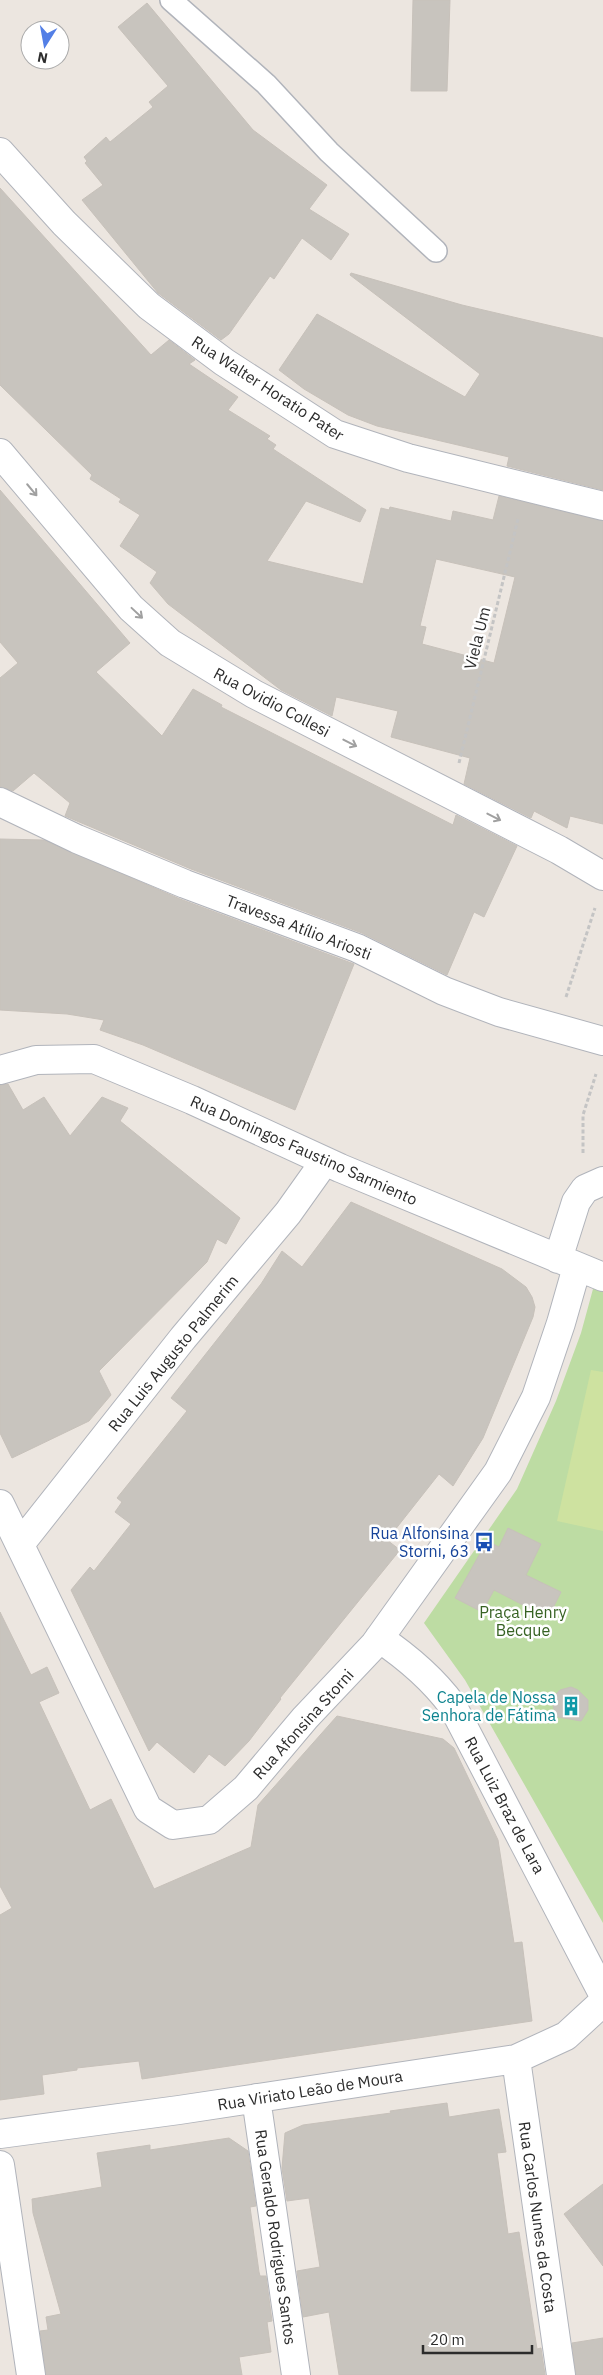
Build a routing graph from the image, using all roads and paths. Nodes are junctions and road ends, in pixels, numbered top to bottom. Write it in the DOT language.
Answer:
graph roads {
  1 [pos="171,0"];
  2 [pos="0,152"];
  3 [pos="436,251"];
  4 [pos="0,453"];
  5 [pos="526,487"];
  6 [pos="603,506"];
  7 [pos="451,795"];
  8 [pos="0,802"];
  9 [pos="603,876"];
  10 [pos="597,902"];
  11 [pos="556,1028"];
  12 [pos="603,1041"];
  13 [pos="0,1070"];
  14 [pos="596,1072"];
  15 [pos="325,1161"];
  16 [pos="594,1185"];
  17 [pos="568,1263"];
  18 [pos="603,1277"];
  19 [pos="0,1504"];
  20 [pos="20,1543"];
  21 [pos="379,1638"];
  22 [pos="603,1994"];
  23 [pos="603,2002"];
  24 [pos="516,2059"];
  25 [pos="256,2098"];
  26 [pos="0,2134"];
  27 [pos="0,2164"];
  28 [pos="31,2375"];
  29 [pos="296,2375"];
  30 [pos="561,2375"];
  1 -- 3 [label="lane"];
  2 -- 5 [label="street, Rua Walter Horatio Pater"];
  4 -- 7 [label="street, Rua Ovidio Collesi, one-way"];
  5 -- 6 [label="street, Rua Walter Horatio Pater"];
  5 -- 7 [label="path, Viela Um"];
  7 -- 9 [label="street, Rua Ovidio Collesi, one-way"];
  8 -- 11 [label="street, Travessa Atílio Ariosti"];
  10 -- 11 [label="path"];
  11 -- 12 [label="street, Travessa Atílio Ariosti"];
  13 -- 15 [label="street, Rua Domingos Faustino Sarmiento"];
  14 -- 16 [label="path"];
  15 -- 17 [label="street, Rua Domingos Faustino Sarmiento"];
  15 -- 20 [label="street, Rua Luis Augusto Palmerim"];
  16 -- 17 [label="street, Rua Afonsina Storni"];
  17 -- 18 [label="street, Rua Domingos Faustino Sarmiento"];
  17 -- 21 [label="street, Rua Afonsina Storni"];
  19 -- 20 [label="street, Rua Afonsina Storni"];
  20 -- 21 [label="street, Rua Afonsina Storni"];
  21 -- 22 [label="street, Rua Luiz Braz de Lara"];
  23 -- 24 [label="street, Rua Viriato Leão de Moura"];
  24 -- 25 [label="street, Rua Viriato Leão de Moura"];
  24 -- 30 [label="street, Rua Carlos Nunes da Costa"];
  25 -- 26 [label="street, Rua Viriato Leão de Moura"];
  25 -- 29 [label="street, Rua Geraldo Rodrigues Santos"];
  27 -- 28 [label="street"];
}
